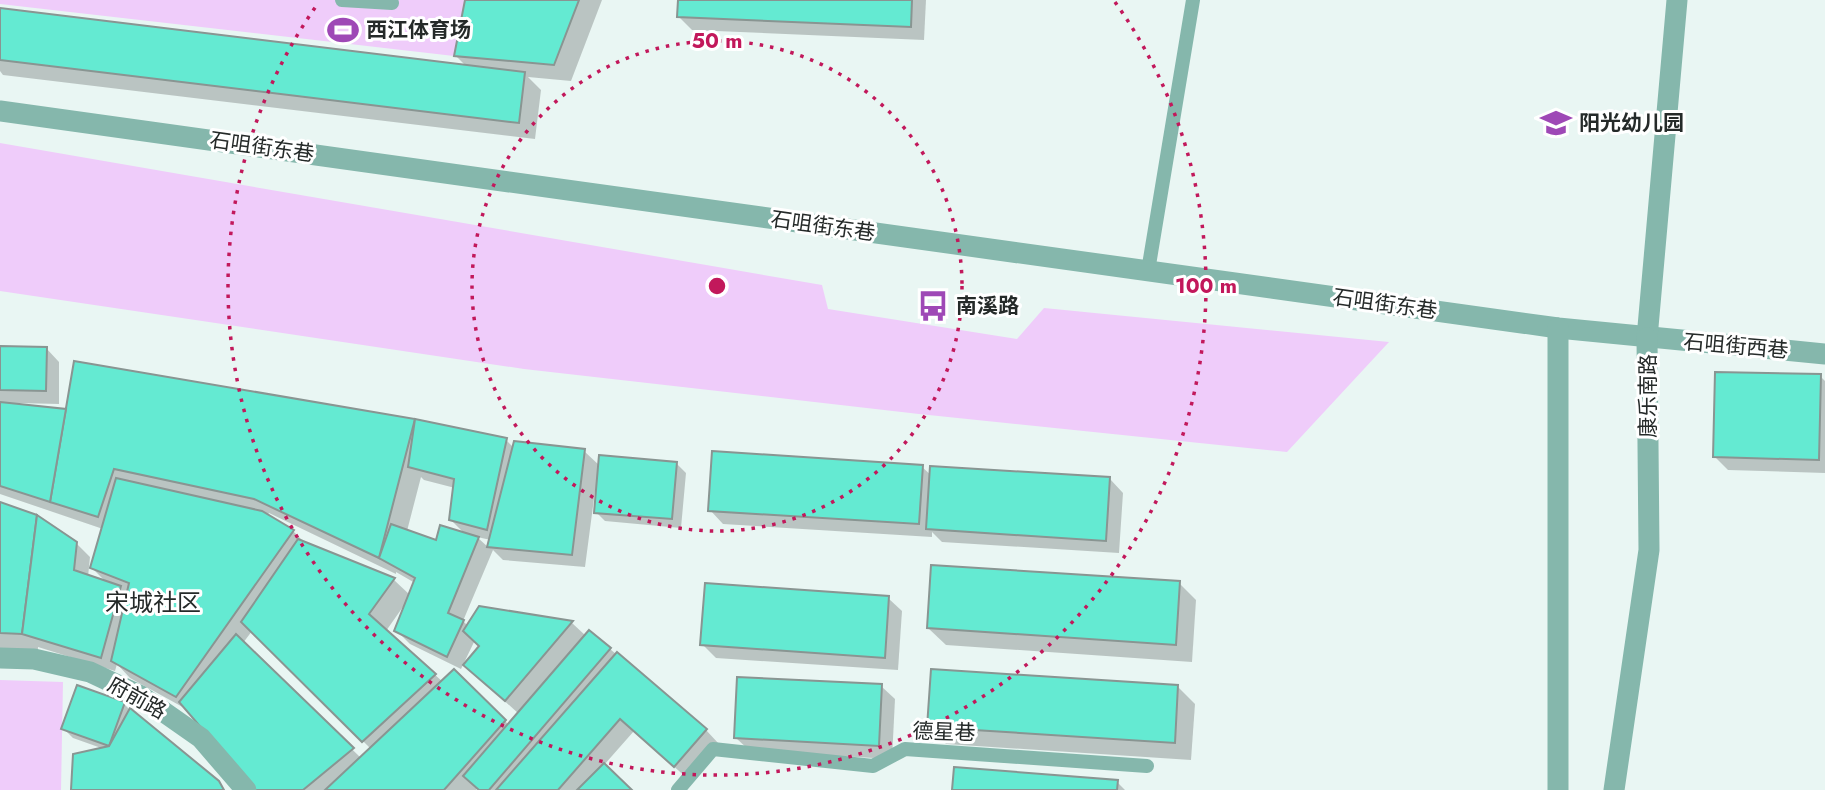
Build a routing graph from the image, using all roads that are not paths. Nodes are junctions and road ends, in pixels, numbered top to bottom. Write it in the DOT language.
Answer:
graph roads {
  1 [pos="342,0"];
  2 [pos="1193,0"];
  3 [pos="1676,0"];
  4 [pos="391,3"];
  5 [pos="0,111"];
  6 [pos="1148,271"];
  7 [pos="1558,328"];
  8 [pos="1647,338"];
  9 [pos="1825,354"];
  10 [pos="0,658"];
  11 [pos="1147,766"];
  12 [pos="246,790"];
  13 [pos="678,790"];
  14 [pos="1558,790"];
  15 [pos="1614,790"];
  1 -- 4 [label="lane"];
  2 -- 6 [label="lane"];
  3 -- 8 [label="street, 康乐南路"];
  5 -- 6 [label="street, 石咀街东巷"];
  6 -- 7 [label="street, 石咀街东巷"];
  7 -- 8 [label="street, 石咀街东巷"];
  7 -- 14 [label="street"];
  8 -- 9 [label="street, 石咀街西巷"];
  8 -- 15 [label="street, 康乐南路"];
  10 -- 12 [label="street, 府前路"];
  11 -- 13 [label="lane, 德星巷"];
}
